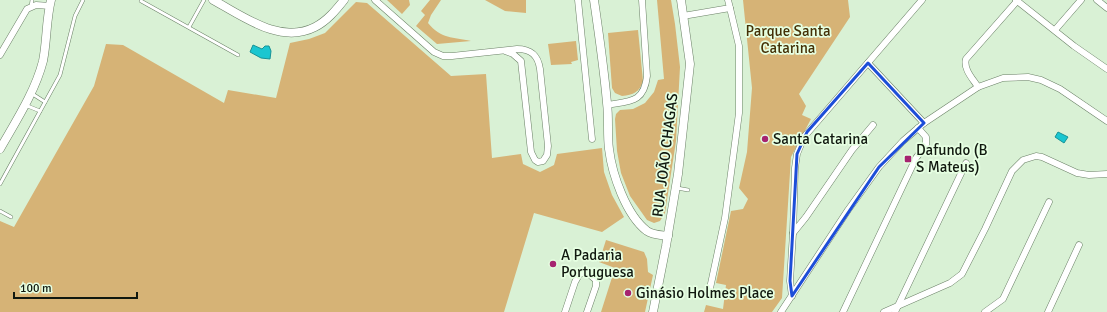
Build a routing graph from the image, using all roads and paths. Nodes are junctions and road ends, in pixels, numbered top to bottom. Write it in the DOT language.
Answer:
graph roads {
  1 [pos="83,0"];
  2 [pos="204,0"];
  3 [pos="213,0"];
  4 [pos="344,0"];
  5 [pos="375,0"];
  6 [pos="578,0"];
  7 [pos="594,0"];
  8 [pos="642,0"];
  9 [pos="681,0"];
  10 [pos="728,0"];
  11 [pos="922,0"];
  12 [pos="1017,0"];
  13 [pos="1081,0"];
  14 [pos="1097,0"];
  15 [pos="141,1"];
  16 [pos="31,3"];
  17 [pos="50,3"];
  18 [pos="730,8"];
  19 [pos="1107,8"];
  20 [pos="683,16"];
  21 [pos="189,27"];
  22 [pos="1055,30"];
  23 [pos="504,51"];
  24 [pos="0,55"];
  25 [pos="238,55"];
  26 [pos="868,63"];
  27 [pos="1107,69"];
  28 [pos="978,87"];
  29 [pos="31,93"];
  30 [pos="45,102"];
  31 [pos="25,104"];
  32 [pos="608,105"];
  33 [pos="40,111"];
  34 [pos="1107,121"];
  35 [pos="924,123"];
  36 [pos="873,125"];
  37 [pos="918,128"];
  38 [pos="592,139"];
  39 [pos="0,149"];
  40 [pos="966,163"];
  41 [pos="1107,174"];
  42 [pos="0,184"];
  43 [pos="676,188"];
  44 [pos="688,190"];
  45 [pos="1048,202"];
  46 [pos="0,211"];
  47 [pos="11,217"];
  48 [pos="793,233"];
  49 [pos="668,236"];
  50 [pos="1079,245"];
  51 [pos="709,293"];
  52 [pos="792,296"];
  53 [pos="896,309"];
  54 [pos="565,312"];
  55 [pos="587,312"];
  56 [pos="653,312"];
  57 [pos="781,312"];
  58 [pos="843,312"];
  59 [pos="884,312"];
  60 [pos="985,312"];
  61 [pos="1048,312"];
  1 -- 30 [label="lane"];
  2 -- 21 [label="lane"];
  3 -- 4 [label="street"];
  5 -- 23 [label="street"];
  6 -- 38 [label="street"];
  7 -- 32 [label="street"];
  8 -- 32 [label="street"];
  9 -- 20 [label="street, RUA JOÃO CHAGAS"];
  10 -- 18 [label="street"];
  11 -- 26 [label="street"];
  12 -- 22 [label="street"];
  12 -- 28 [label="street"];
  13 -- 22 [label="street"];
  14 -- 19 [label="street"];
  15 -- 21 [label="lane"];
  16 -- 17 [label="street"];
  16 -- 24 [label="street"];
  17 -- 29 [label="street"];
  18 -- 20 [label="street"];
  18 -- 51 [label="street"];
  20 -- 43 [label="street, RUA JOÃO CHAGAS"];
  21 -- 25 [label="lane"];
  22 -- 27 [label="street"];
  23 -- 23 [label="street"];
  26 -- 35 [label="street"];
  26 -- 48 [label="street"];
  28 -- 34 [label="street"];
  28 -- 35 [label="street"];
  29 -- 30 [label="lane"];
  29 -- 31 [label="street"];
  30 -- 33 [label="lane"];
  31 -- 33 [label="lane"];
  31 -- 39 [label="street"];
  32 -- 49 [label="street"];
  33 -- 42 [label="lane"];
  35 -- 37 [label="street"];
  36 -- 48 [label="street"];
  37 -- 52 [label="street"];
  37 -- 58 [label="street"];
  40 -- 53 [label="street"];
  41 -- 53 [label="street"];
  43 -- 44 [label="lane"];
  43 -- 49 [label="street, RUA JOÃO CHAGAS"];
  45 -- 60 [label="street"];
  46 -- 47 [label="lane"];
  48 -- 52 [label="street"];
  49 -- 56 [label="street, RUA JOÃO CHAGAS"];
  50 -- 61 [label="street"];
  52 -- 57 [label="street"];
  53 -- 59 [label="street"];
  54 -- 55 [label="street"];
}
